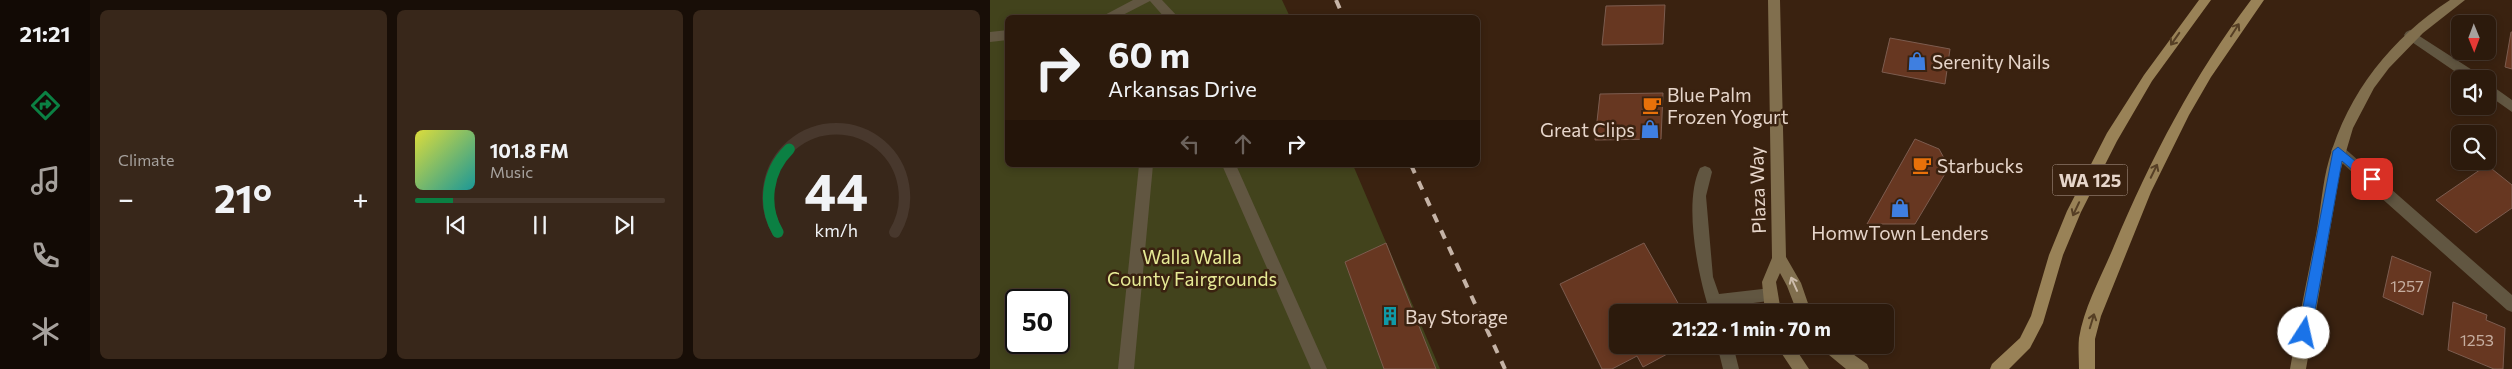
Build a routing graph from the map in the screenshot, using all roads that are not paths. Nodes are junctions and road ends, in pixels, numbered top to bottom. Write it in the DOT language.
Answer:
graph roads {
  1 [pos="1144,0"];
  2 [pos="1155,0"];
  3 [pos="1774,0"];
  4 [pos="2205,0"];
  5 [pos="2258,0"];
  6 [pos="2458,0"];
  7 [pos="1112,15"];
  8 [pos="1170,15"];
  9 [pos="1005,35"];
  10 [pos="2410,35"];
  11 [pos="990,37"];
  12 [pos="2462,70"];
  13 [pos="2496,94"];
  14 [pos="2512,107"];
  15 [pos="2338,151"];
  16 [pos="1146,167"];
  17 [pos="1230,167"];
  18 [pos="1705,172"];
  19 [pos="1779,258"];
  20 [pos="1771,295"];
  21 [pos="1714,304"];
  22 [pos="1725,304"];
  23 [pos="1773,304"];
  24 [pos="1801,304"];
  25 [pos="2512,305"];
  26 [pos="1727,354"];
  27 [pos="1790,354"];
  28 [pos="1839,354"];
  29 [pos="1126,369"];
  30 [pos="1320,369"];
  31 [pos="1731,369"];
  32 [pos="1800,369"];
  33 [pos="1861,369"];
  34 [pos="1998,369"];
  35 [pos="2087,369"];
  36 [pos="2298,369"];
  1 -- 7 [label="lane"];
  2 -- 8 [label="lane"];
  3 -- 19 [label="main road, Plaza Way"];
  4 -- 34 [label="main road, WA 125, one-way"];
  35 -- 5 [label="main road, WA 125, one-way"];
  6 -- 10 [label="main road"];
  9 -- 11 [label="street"];
  10 -- 12 [label="street"];
  10 -- 15 [label="main road"];
  13 -- 14 [label="street"];
  15 -- 25 [label="street"];
  15 -- 36 [label="main road"];
  16 -- 29 [label="street"];
  17 -- 30 [label="street"];
  18 -- 21 [label="street"];
  19 -- 20 [label="main road, Plaza Way"];
  24 -- 19 [label="main road, Plaza Way, one-way"];
  20 -- 22 [label="street"];
  20 -- 23 [label="main road, Plaza Way"];
  26 -- 31 [label="street"];
  27 -- 32 [label="main road"];
  28 -- 33 [label="main road"];
}
